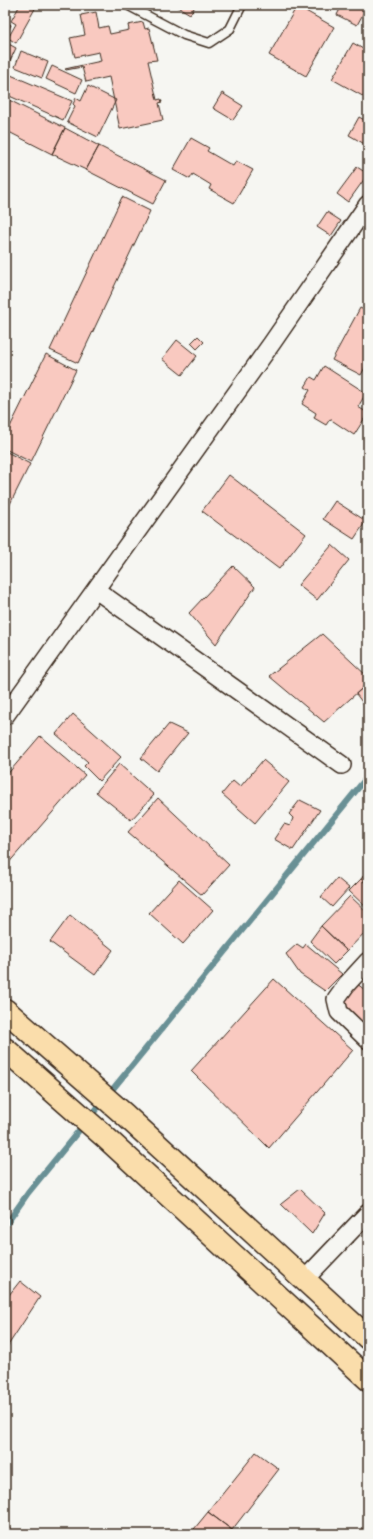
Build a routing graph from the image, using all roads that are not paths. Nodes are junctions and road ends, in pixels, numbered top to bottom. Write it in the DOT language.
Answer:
graph roads {
  1 [pos="127,5"];
  2 [pos="242,5"];
  3 [pos="366,211"];
  4 [pos="96,590"];
  5 [pos="5,716"];
  6 [pos="342,765"];
  7 [pos="368,961"];
  8 [pos="5,1010"];
  9 [pos="368,1040"];
  10 [pos="5,1049"];
  11 [pos="368,1213"];
  12 [pos="304,1280"];
  13 [pos="368,1338"];
  14 [pos="368,1379"];
  1 -- 2 [label="lane"];
  3 -- 4 [label="street"];
  4 -- 5 [label="street"];
  4 -- 6 [label="street"];
  7 -- 9 [label="street"];
  8 -- 12 [label="main road"];
  10 -- 14 [label="main road"];
  11 -- 12 [label="street"];
  12 -- 13 [label="main road"];
}
